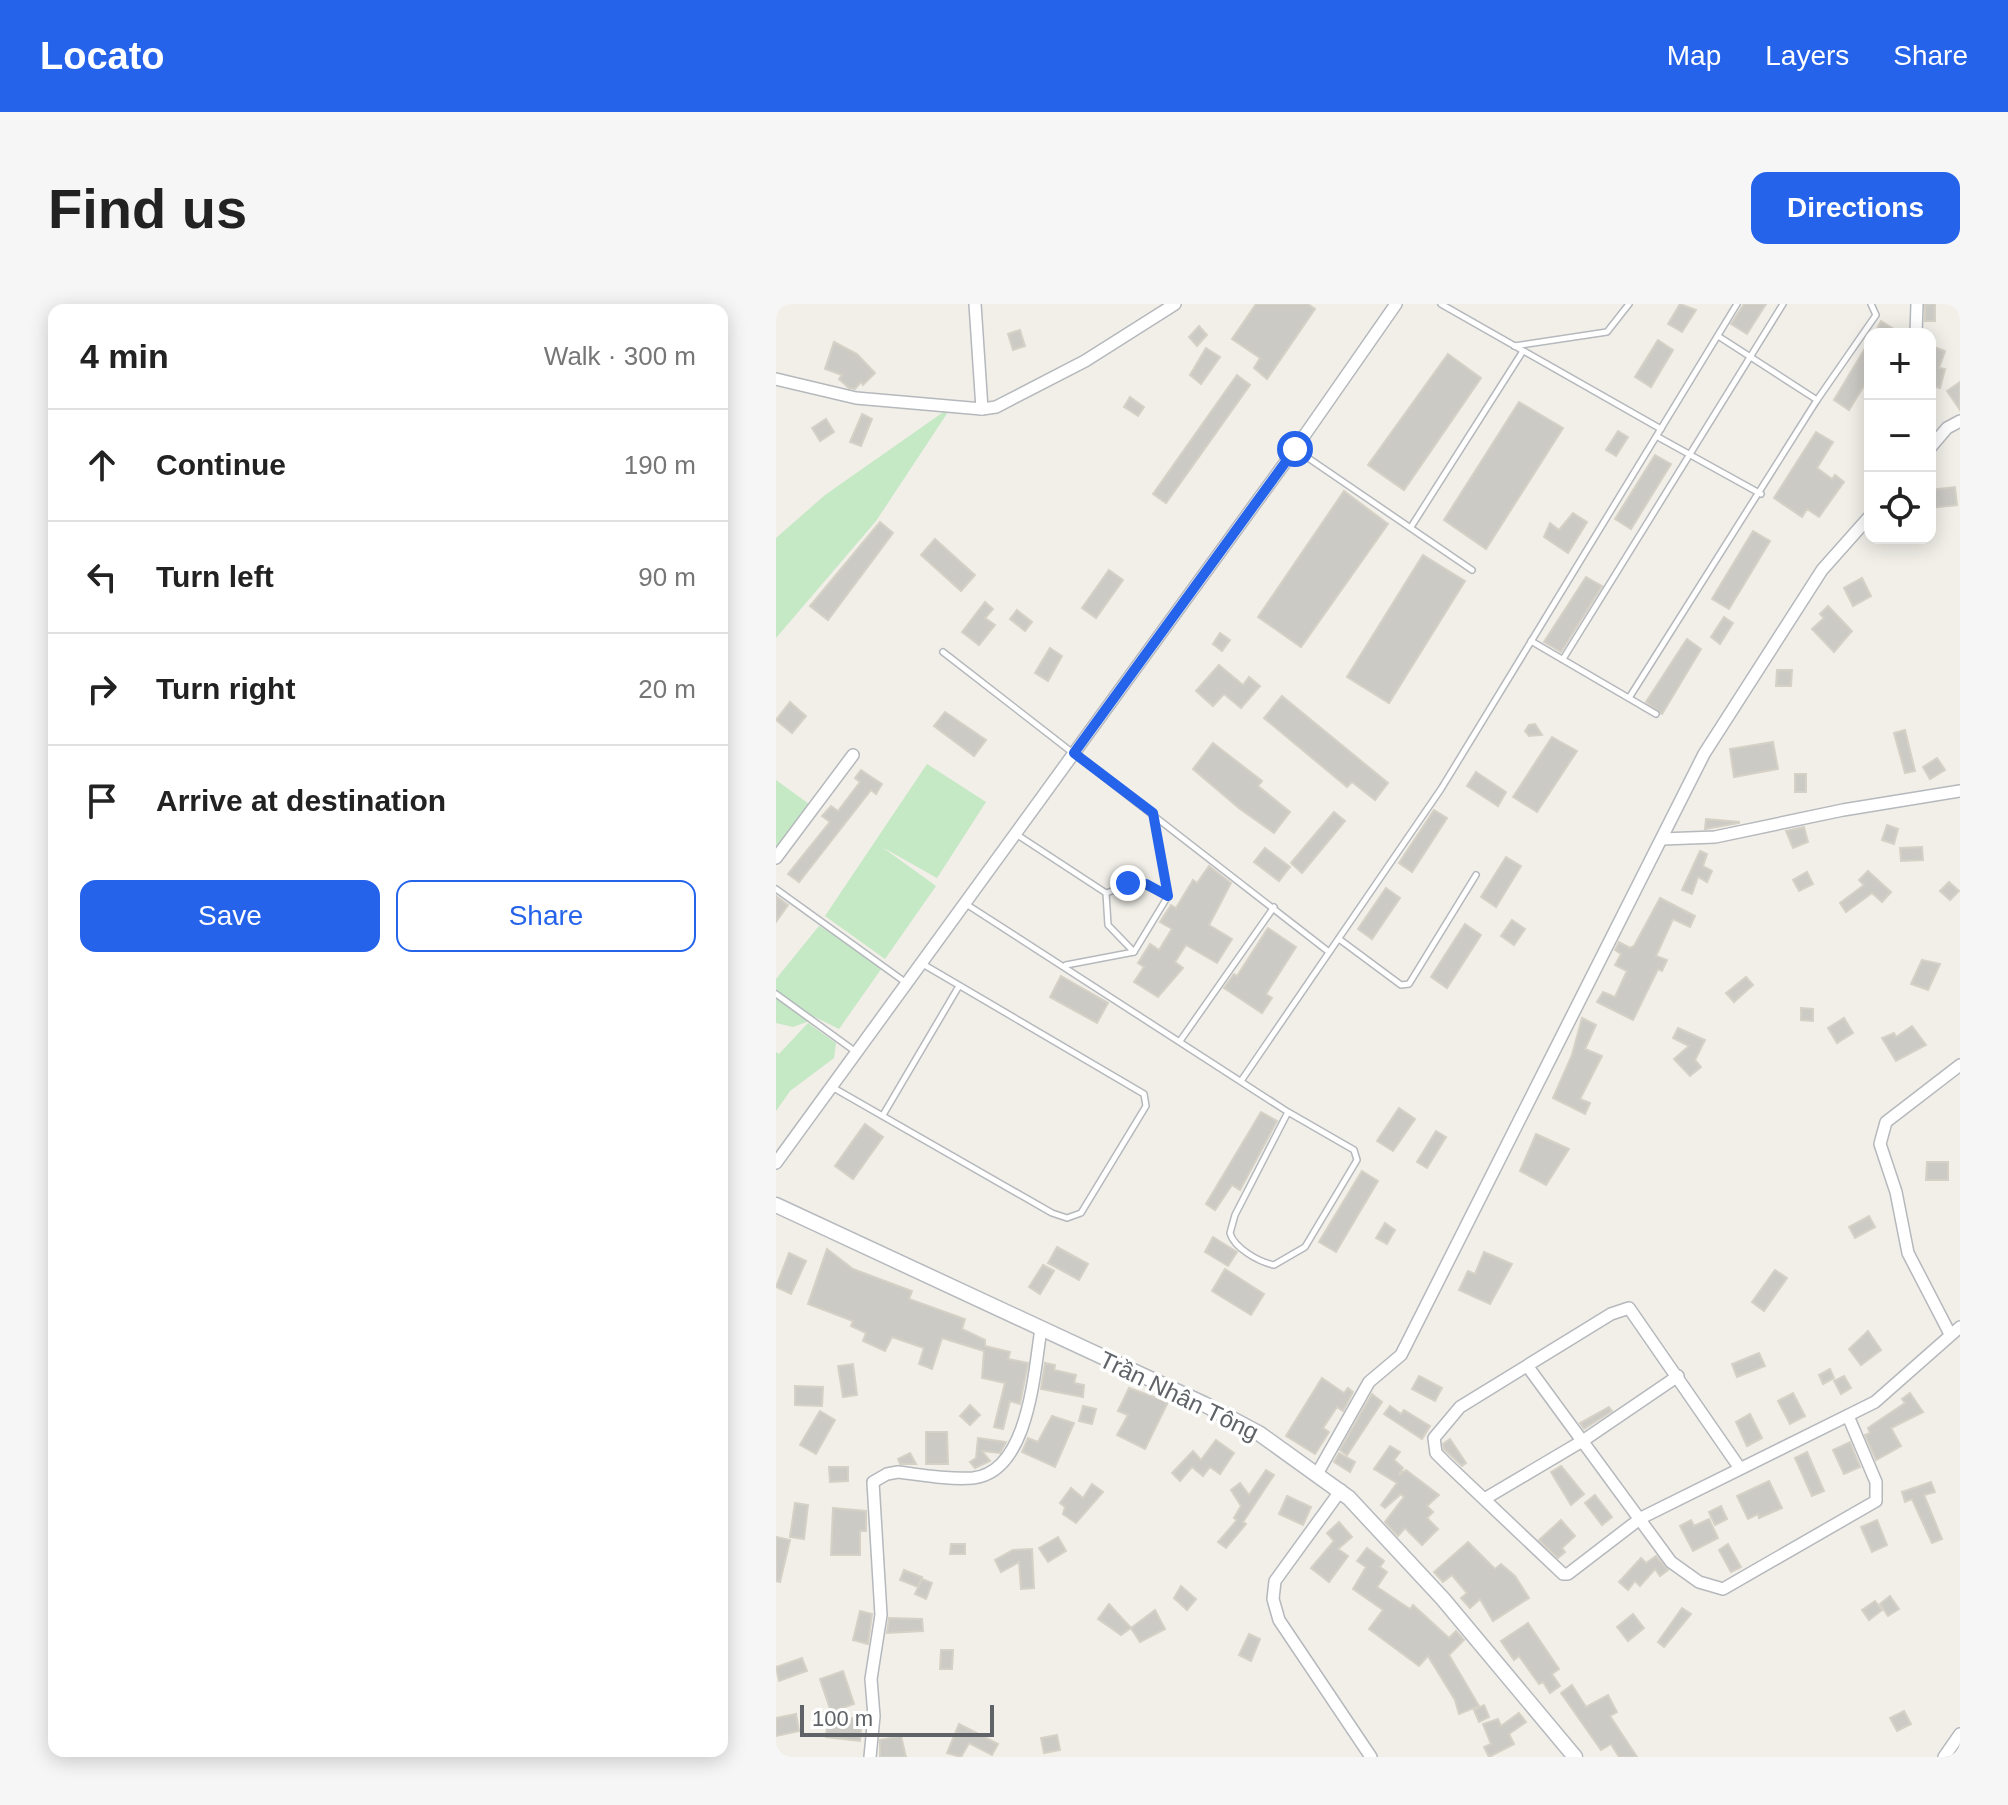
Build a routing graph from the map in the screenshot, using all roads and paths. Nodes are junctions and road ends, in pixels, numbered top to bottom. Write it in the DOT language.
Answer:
graph roads {
  1 [pos="975,304"];
  2 [pos="1175,304"];
  3 [pos="1396,304"];
  4 [pos="1441,304"];
  5 [pos="1629,304"];
  6 [pos="1737,304"];
  7 [pos="1783,304"];
  8 [pos="1871,304"];
  9 [pos="1917,304"];
  10 [pos="1916,328"];
  11 [pos="1718,336"];
  12 [pos="1514,346"];
  13 [pos="1523,351"];
  14 [pos="1751,356"];
  15 [pos="776,379"];
  16 [pos="1817,400"];
  17 [pos="982,409"];
  18 [pos="1960,421"];
  19 [pos="1661,429"];
  20 [pos="1658,437"];
  21 [pos="1936,441"];
  22 [pos="1295,449"];
  23 [pos="1690,454"];
  24 [pos="1761,494"];
  25 [pos="1864,523"];
  26 [pos="1411,527"];
  27 [pos="1472,570"];
  28 [pos="1531,641"];
  29 [pos="943,652"];
  30 [pos="1563,659"];
  31 [pos="1629,698"];
  32 [pos="1656,714"];
  33 [pos="1074,753"];
  34 [pos="853,755"];
  35 [pos="1960,791"];
  36 [pos="1153,813"];
  37 [pos="1015,833"];
  38 [pos="1662,839"];
  39 [pos="776,858"];
  40 [pos="1476,875"];
  41 [pos="776,889"];
  42 [pos="1106,893"];
  43 [pos="1168,896"];
  44 [pos="963,902"];
  45 [pos="1274,907"];
  46 [pos="1339,939"];
  47 [pos="1134,952"];
  48 [pos="1329,952"];
  49 [pos="921,963"];
  50 [pos="1064,965"];
  51 [pos="906,983"];
  52 [pos="959,986"];
  53 [pos="776,994"];
  54 [pos="1180,1041"];
  55 [pos="856,1052"];
  56 [pos="1960,1065"];
  57 [pos="1241,1081"];
  58 [pos="831,1087"];
  59 [pos="1288,1112"];
  60 [pos="883,1115"];
  61 [pos="776,1163"];
  62 [pos="776,1205"];
  63 [pos="1041,1329"];
  64 [pos="1955,1330"];
  65 [pos="1528,1367"];
  66 [pos="1678,1376"];
  67 [pos="1848,1416"];
  68 [pos="1584,1440"];
  69 [pos="1739,1467"];
  70 [pos="1317,1474"];
  71 [pos="1341,1490"];
  72 [pos="1486,1498"];
  73 [pos="1641,1518"];
  74 [pos="1960,1734"];
  75 [pos="870,1757"];
  76 [pos="1371,1757"];
  77 [pos="1575,1757"];
  78 [pos="1944,1757"];
  1 -- 17 [label="street"];
  2 -- 17 [label="street"];
  3 -- 22 [label="street"];
  4 -- 12 [label="lane"];
  5 -- 12 [label="lane"];
  6 -- 11 [label="lane"];
  7 -- 14 [label="lane"];
  8 -- 16 [label="lane"];
  9 -- 10 [label="street"];
  11 -- 14 [label="lane"];
  11 -- 19 [label="lane"];
  12 -- 13 [label="lane"];
  13 -- 19 [label="lane"];
  13 -- 26 [label="lane"];
  14 -- 16 [label="lane"];
  14 -- 23 [label="lane"];
  15 -- 17 [label="street"];
  16 -- 24 [label="lane"];
  18 -- 21 [label="street"];
  19 -- 20 [label="lane"];
  20 -- 23 [label="lane"];
  20 -- 28 [label="lane"];
  22 -- 26 [label="lane"];
  22 -- 33 [label="street"];
  23 -- 24 [label="lane"];
  23 -- 30 [label="lane"];
  24 -- 31 [label="lane"];
  25 -- 38 [label="street"];
  26 -- 27 [label="lane"];
  28 -- 30 [label="lane"];
  28 -- 46 [label="lane"];
  29 -- 33 [label="lane"];
  30 -- 31 [label="lane"];
  31 -- 32 [label="lane"];
  33 -- 36 [label="lane"];
  33 -- 37 [label="street"];
  34 -- 39 [label="street"];
  35 -- 38 [label="street"];
  36 -- 43 [label="lane"];
  36 -- 45 [label="lane"];
  37 -- 42 [label="lane"];
  37 -- 44 [label="street"];
  38 -- 70 [label="street"];
  40 -- 46 [label="lane"];
  41 -- 51 [label="lane"];
  42 -- 43 [label="lane"];
  42 -- 47 [label="lane"];
  43 -- 47 [label="lane"];
  44 -- 49 [label="street"];
  44 -- 50 [label="lane"];
  45 -- 48 [label="lane"];
  45 -- 54 [label="lane"];
  46 -- 48 [label="lane"];
  47 -- 50 [label="lane"];
  48 -- 57 [label="lane"];
  49 -- 51 [label="street"];
  49 -- 52 [label="lane"];
  50 -- 54 [label="lane"];
  51 -- 55 [label="street"];
  52 -- 60 [label="lane"];
  52 -- 60 [label="lane"];
  53 -- 55 [label="lane"];
  54 -- 57 [label="lane"];
  55 -- 58 [label="street"];
  56 -- 64 [label="street"];
  57 -- 59 [label="lane"];
  58 -- 60 [label="lane"];
  58 -- 61 [label="street"];
  59 -- 59 [label="lane"];
  62 -- 63 [label="street, Trần Nhân Tông"];
  63 -- 70 [label="street, Trần Nhân Tông"];
  63 -- 75 [label="street"];
  64 -- 67 [label="street"];
  65 -- 66 [label="street"];
  65 -- 68 [label="street"];
  65 -- 72 [label="street"];
  66 -- 68 [label="street"];
  66 -- 69 [label="street"];
  67 -- 69 [label="street"];
  67 -- 73 [label="street"];
  68 -- 72 [label="street"];
  68 -- 73 [label="street"];
  69 -- 73 [label="street"];
  70 -- 71 [label="street, Trần Nhân Tông"];
  71 -- 76 [label="street"];
  71 -- 77 [label="street, Trần Nhân Tông"];
  72 -- 73 [label="street"];
  74 -- 78 [label="street"];
}
